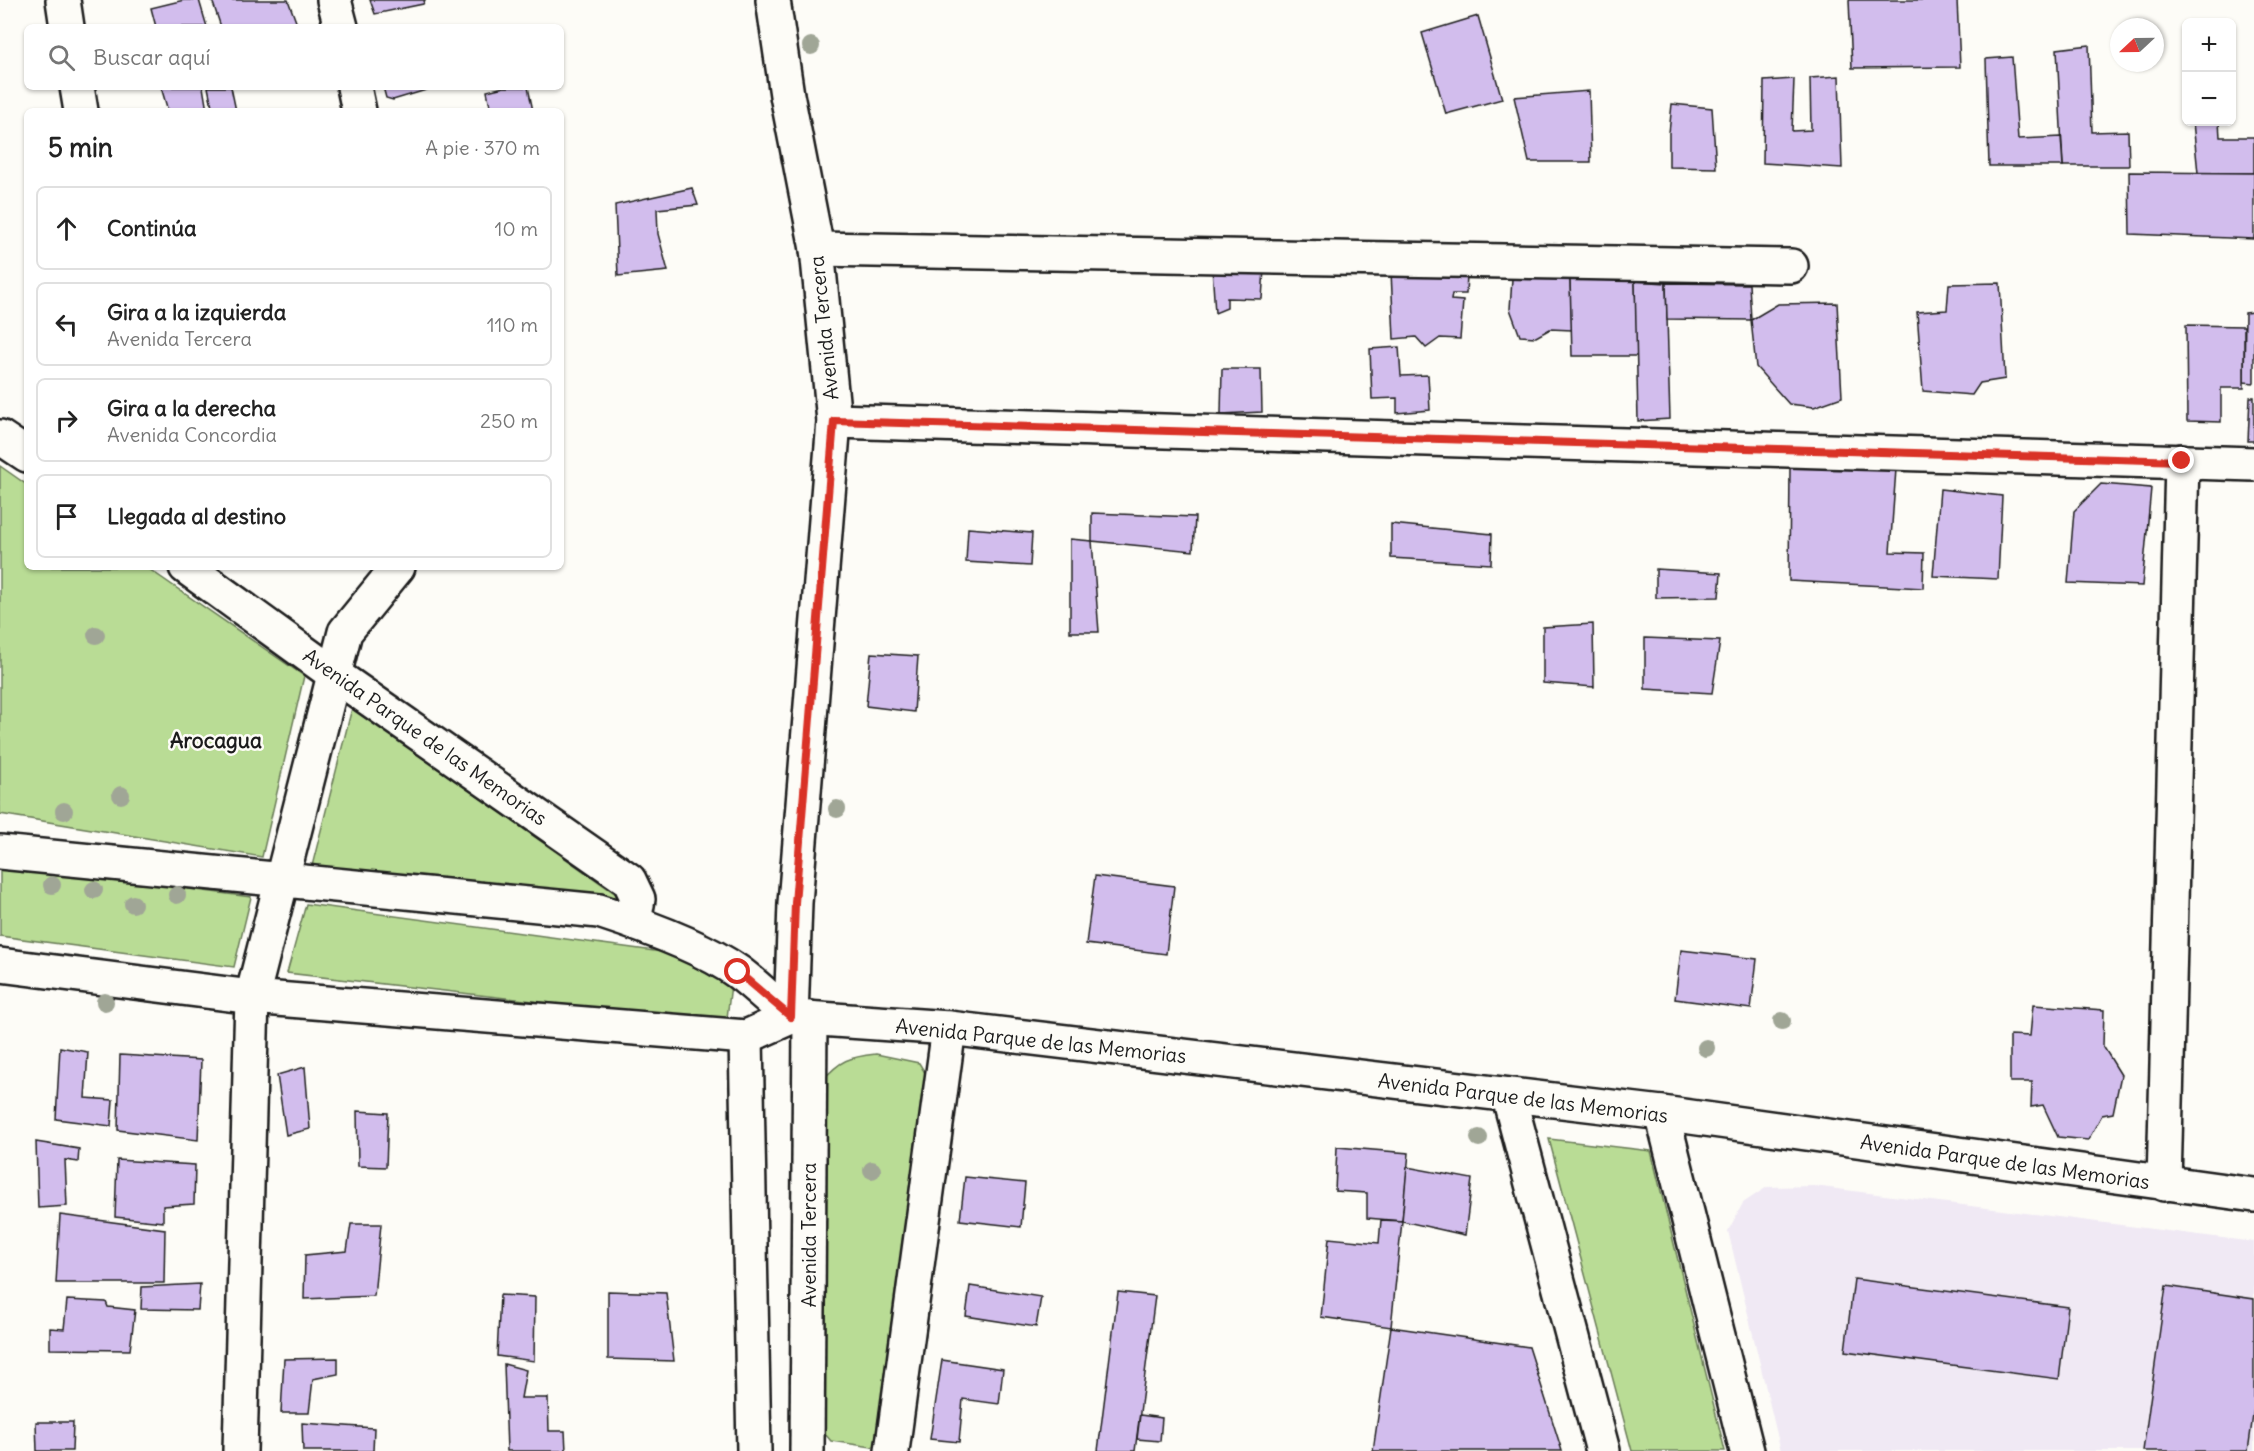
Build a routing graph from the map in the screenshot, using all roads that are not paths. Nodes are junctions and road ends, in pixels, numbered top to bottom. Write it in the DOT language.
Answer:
graph roads {
  1 [pos="63,0"];
  2 [pos="334,0"];
  3 [pos="773,0"];
  4 [pos="67,24"];
  5 [pos="340,24"];
  6 [pos="78,90"];
  7 [pos="355,90"];
  8 [pos="80,108"];
  9 [pos="358,108"];
  10 [pos="817,249"];
  11 [pos="1791,266"];
  12 [pos="834,421"];
  13 [pos="0,437"];
  14 [pos="24,454"];
  15 [pos="2182,461"];
  16 [pos="2254,464"];
  17 [pos="190,570"];
  18 [pos="396,570"];
  19 [pos="335,675"];
  20 [pos="0,852"];
  21 [pos="283,881"];
  22 [pos="634,922"];
  23 [pos="0,965"];
  24 [pos="252,997"];
  25 [pos="800,1018"];
  26 [pos="949,1028"];
  27 [pos="746,1037"];
  28 [pos="1509,1097"];
  29 [pos="1662,1113"];
  30 [pos="2164,1184"];
  31 [pos="2254,1195"];
  32 [pos="240,1451"];
  33 [pos="754,1451"];
  34 [pos="807,1451"];
  35 [pos="892,1451"];
  36 [pos="1603,1451"];
  37 [pos="1747,1451"];
  1 -- 4 [label="street"];
  2 -- 5 [label="street"];
  3 -- 10 [label="street, Avenida Tercera"];
  6 -- 8 [label="street"];
  7 -- 9 [label="street"];
  10 -- 11 [label="street"];
  10 -- 12 [label="street, Avenida Tercera"];
  12 -- 15 [label="street"];
  12 -- 25 [label="street, Avenida Tercera"];
  13 -- 14 [label="street"];
  15 -- 16 [label="street"];
  15 -- 30 [label="street"];
  17 -- 19 [label="street, Avenida Parque de las Memorias"];
  18 -- 19 [label="street"];
  19 -- 21 [label="street"];
  19 -- 22 [label="street, Avenida Parque de las Memorias"];
  20 -- 21 [label="street"];
  21 -- 22 [label="street"];
  21 -- 24 [label="street"];
  22 -- 25 [label="street"];
  23 -- 24 [label="street"];
  24 -- 27 [label="street"];
  24 -- 32 [label="street"];
  25 -- 26 [label="street, Avenida Parque de las Memorias"];
  25 -- 27 [label="street"];
  25 -- 34 [label="street, Avenida Tercera"];
  26 -- 28 [label="street, Avenida Parque de las Memorias"];
  26 -- 35 [label="street"];
  27 -- 33 [label="street"];
  28 -- 29 [label="street, Avenida Parque de las Memorias"];
  28 -- 36 [label="street"];
  29 -- 30 [label="street, Avenida Parque de las Memorias"];
  29 -- 37 [label="street"];
  30 -- 31 [label="street, Avenida Parque de las Memorias"];
}
